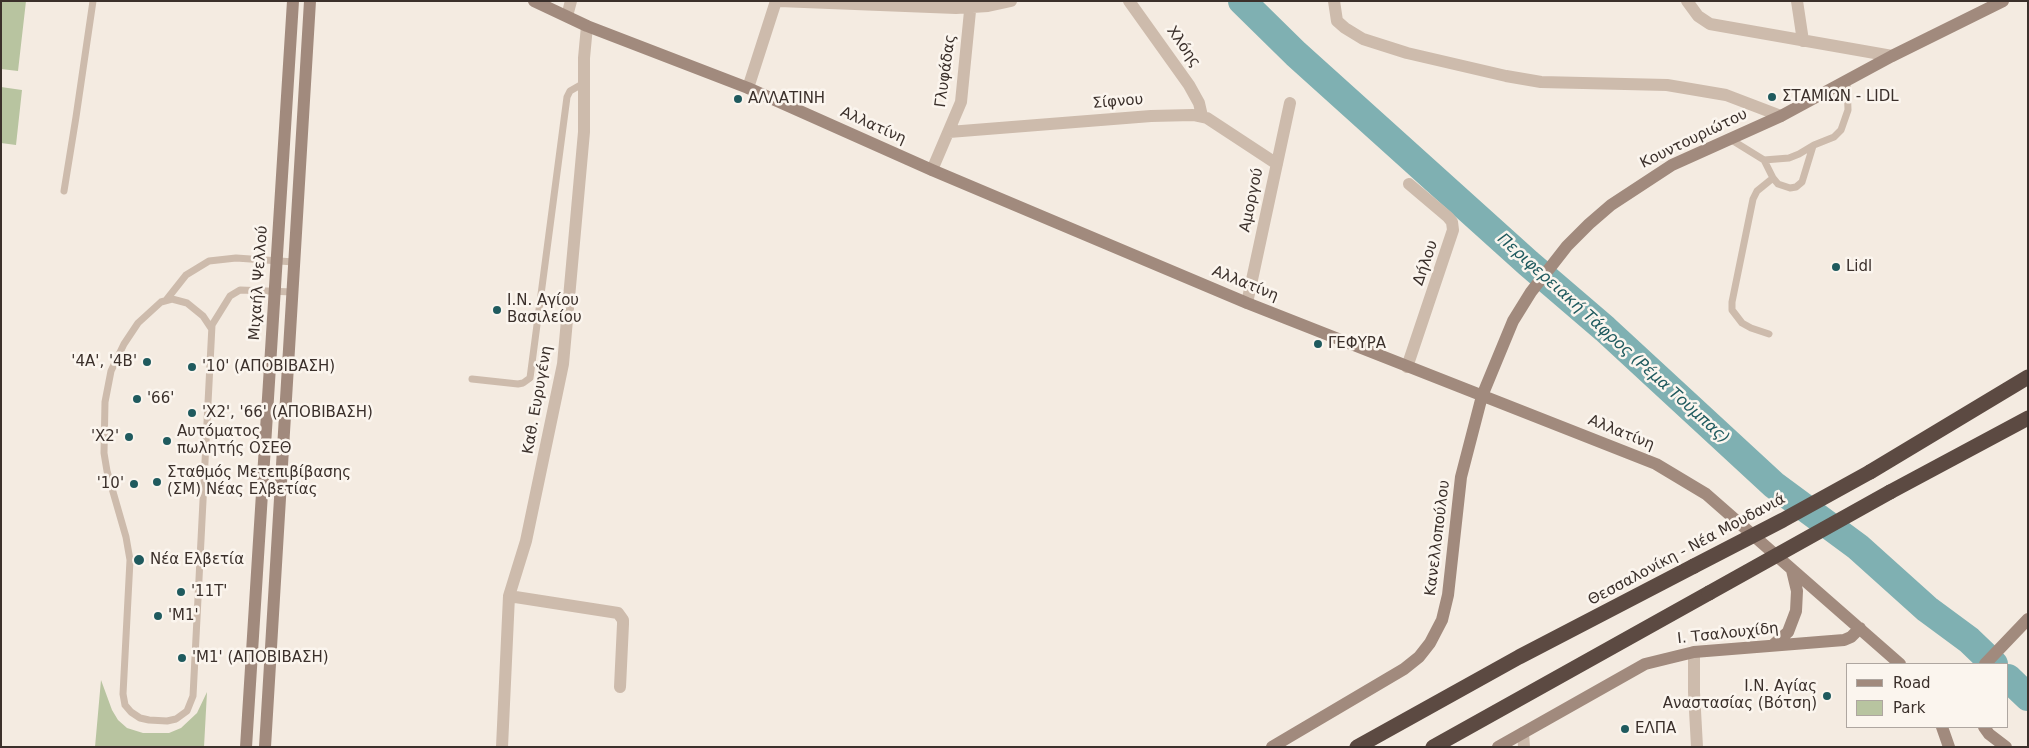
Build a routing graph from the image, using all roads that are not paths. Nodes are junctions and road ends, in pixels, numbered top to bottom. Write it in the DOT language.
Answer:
graph roads {
  1 [pos="93,1"];
  2 [pos="293,1"];
  3 [pos="310,1"];
  4 [pos="534,1"];
  5 [pos="571,1"];
  6 [pos="777,1"];
  7 [pos="1011,1"];
  8 [pos="1129,1"];
  9 [pos="1334,1"];
  10 [pos="1687,1"];
  11 [pos="1797,1"];
  12 [pos="2003,1"];
  13 [pos="971,5"];
  14 [pos="567,16"];
  15 [pos="587,26"];
  16 [pos="1803,41"];
  17 [pos="1892,56"];
  18 [pos="1847,81"];
  19 [pos="584,83"];
  20 [pos="748,88"];
  21 [pos="1290,103"];
  22 [pos="1202,116"];
  23 [pos="1781,116"];
  24 [pos="950,132"];
  25 [pos="1730,139"];
  26 [pos="1814,145"];
  27 [pos="1764,160"];
  28 [pos="1277,164"];
  29 [pos="932,170"];
  30 [pos="1773,178"];
  31 [pos="1409,184"];
  32 [pos="64,191"];
  33 [pos="276,260"];
  34 [pos="294,262"];
  35 [pos="274,291"];
  36 [pos="293,292"];
  37 [pos="167,299"];
  38 [pos="1247,303"];
  39 [pos="211,328"];
  40 [pos="1769,334"];
  41 [pos="1407,368"];
  42 [pos="2028,377"];
  43 [pos="472,379"];
  44 [pos="1482,396"];
  45 [pos="2028,418"];
  46 [pos="1792,569"];
  47 [pos="509,596"];
  48 [pos="2027,620"];
  49 [pos="1860,628"];
  50 [pos="1765,646"];
  51 [pos="1694,652"];
  52 [pos="1899,663"];
  53 [pos="1987,663"];
  54 [pos="620,687"];
  55 [pos="1942,728"];
  56 [pos="1985,728"];
  57 [pos="1523,733"];
  58 [pos="246,747"];
  59 [pos="265,747"];
  60 [pos="502,747"];
  61 [pos="1272,747"];
  62 [pos="1357,747"];
  63 [pos="1433,747"];
  64 [pos="1498,747"];
  65 [pos="1524,747"];
  66 [pos="1697,747"];
  67 [pos="1949,747"];
  68 [pos="2006,747"];
  1 -- 32 [label="lane"];
  2 -- 33 [label="main road, Μιχαήλ Ψελλού"];
  3 -- 34 [label="main road"];
  4 -- 14 [label="main road, Αλλατίνη"];
  5 -- 14 [label="street"];
  6 -- 13 [label="street"];
  6 -- 20 [label="street"];
  7 -- 13 [label="street"];
  8 -- 22 [label="street, Χλόης"];
  9 -- 23 [label="street"];
  10 -- 16 [label="street"];
  11 -- 16 [label="street"];
  12 -- 17 [label="main road, Κουντουριώτου"];
  13 -- 24 [label="street, Γλυφάδας"];
  14 -- 15 [label="main road, Αλλατίνη"];
  15 -- 19 [label="street, Καθ. Ευρυγένη"];
  15 -- 20 [label="main road, Αλλατίνη"];
  16 -- 17 [label="street"];
  17 -- 18 [label="main road, Κουντουριώτου"];
  18 -- 23 [label="main road, Κουντουριώτου"];
  18 -- 26 [label="lane"];
  19 -- 43 [label="lane"];
  19 -- 47 [label="street, Καθ. Ευρυγένη"];
  20 -- 29 [label="main road, Αλλατίνη"];
  21 -- 28 [label="street, Αμοργού"];
  22 -- 24 [label="street, Σίφνου"];
  22 -- 28 [label="street, Σίφνου"];
  23 -- 25 [label="main road, Κουντουριώτου"];
  24 -- 29 [label="street, Γλυφάδας"];
  25 -- 27 [label="lane"];
  25 -- 44 [label="main road, Κουντουριώτου"];
  26 -- 27 [label="lane"];
  26 -- 30 [label="lane"];
  27 -- 30 [label="lane"];
  28 -- 38 [label="street, Αμοργού"];
  29 -- 38 [label="main road, Αλλατίνη"];
  30 -- 40 [label="lane"];
  31 -- 41 [label="street, Δήλου"];
  33 -- 34 [label="lane"];
  33 -- 35 [label="main road, Μιχαήλ Ψελλού"];
  33 -- 37 [label="lane"];
  34 -- 36 [label="main road"];
  35 -- 36 [label="lane"];
  35 -- 39 [label="lane"];
  35 -- 58 [label="main road, Μιχαήλ Ψελλού"];
  36 -- 59 [label="main road"];
  37 -- 39 [label="lane"];
  37 -- 39 [label="lane"];
  38 -- 41 [label="main road, Αλλατίνη"];
  41 -- 44 [label="main road, Αλλατίνη"];
  42 -- 62 [label="highway, Θεσσαλονίκη - Νέα Μουδανιά, bridge"];
  44 -- 46 [label="main road, Αλλατίνη"];
  44 -- 61 [label="main road, Κανελλοπούλου"];
  45 -- 63 [label="highway, bridge"];
  46 -- 49 [label="main road, Αλλατίνη"];
  46 -- 50 [label="main road"];
  47 -- 54 [label="street"];
  47 -- 60 [label="street, Καθ. Ευρυγένη"];
  48 -- 53 [label="main road"];
  49 -- 50 [label="main road, Ι. Τσαλουχίδη"];
  49 -- 52 [label="main road, Αλλατίνη"];
  50 -- 51 [label="main road, Ι. Τσαλουχίδη"];
  51 -- 57 [label="main road, Ι. Τσαλουχίδη"];
  51 -- 66 [label="street"];
  55 -- 67 [label="main road"];
  56 -- 68 [label="main road"];
  57 -- 64 [label="main road, Ι. Τσαλουχίδη"];
  57 -- 65 [label="street"];
}
